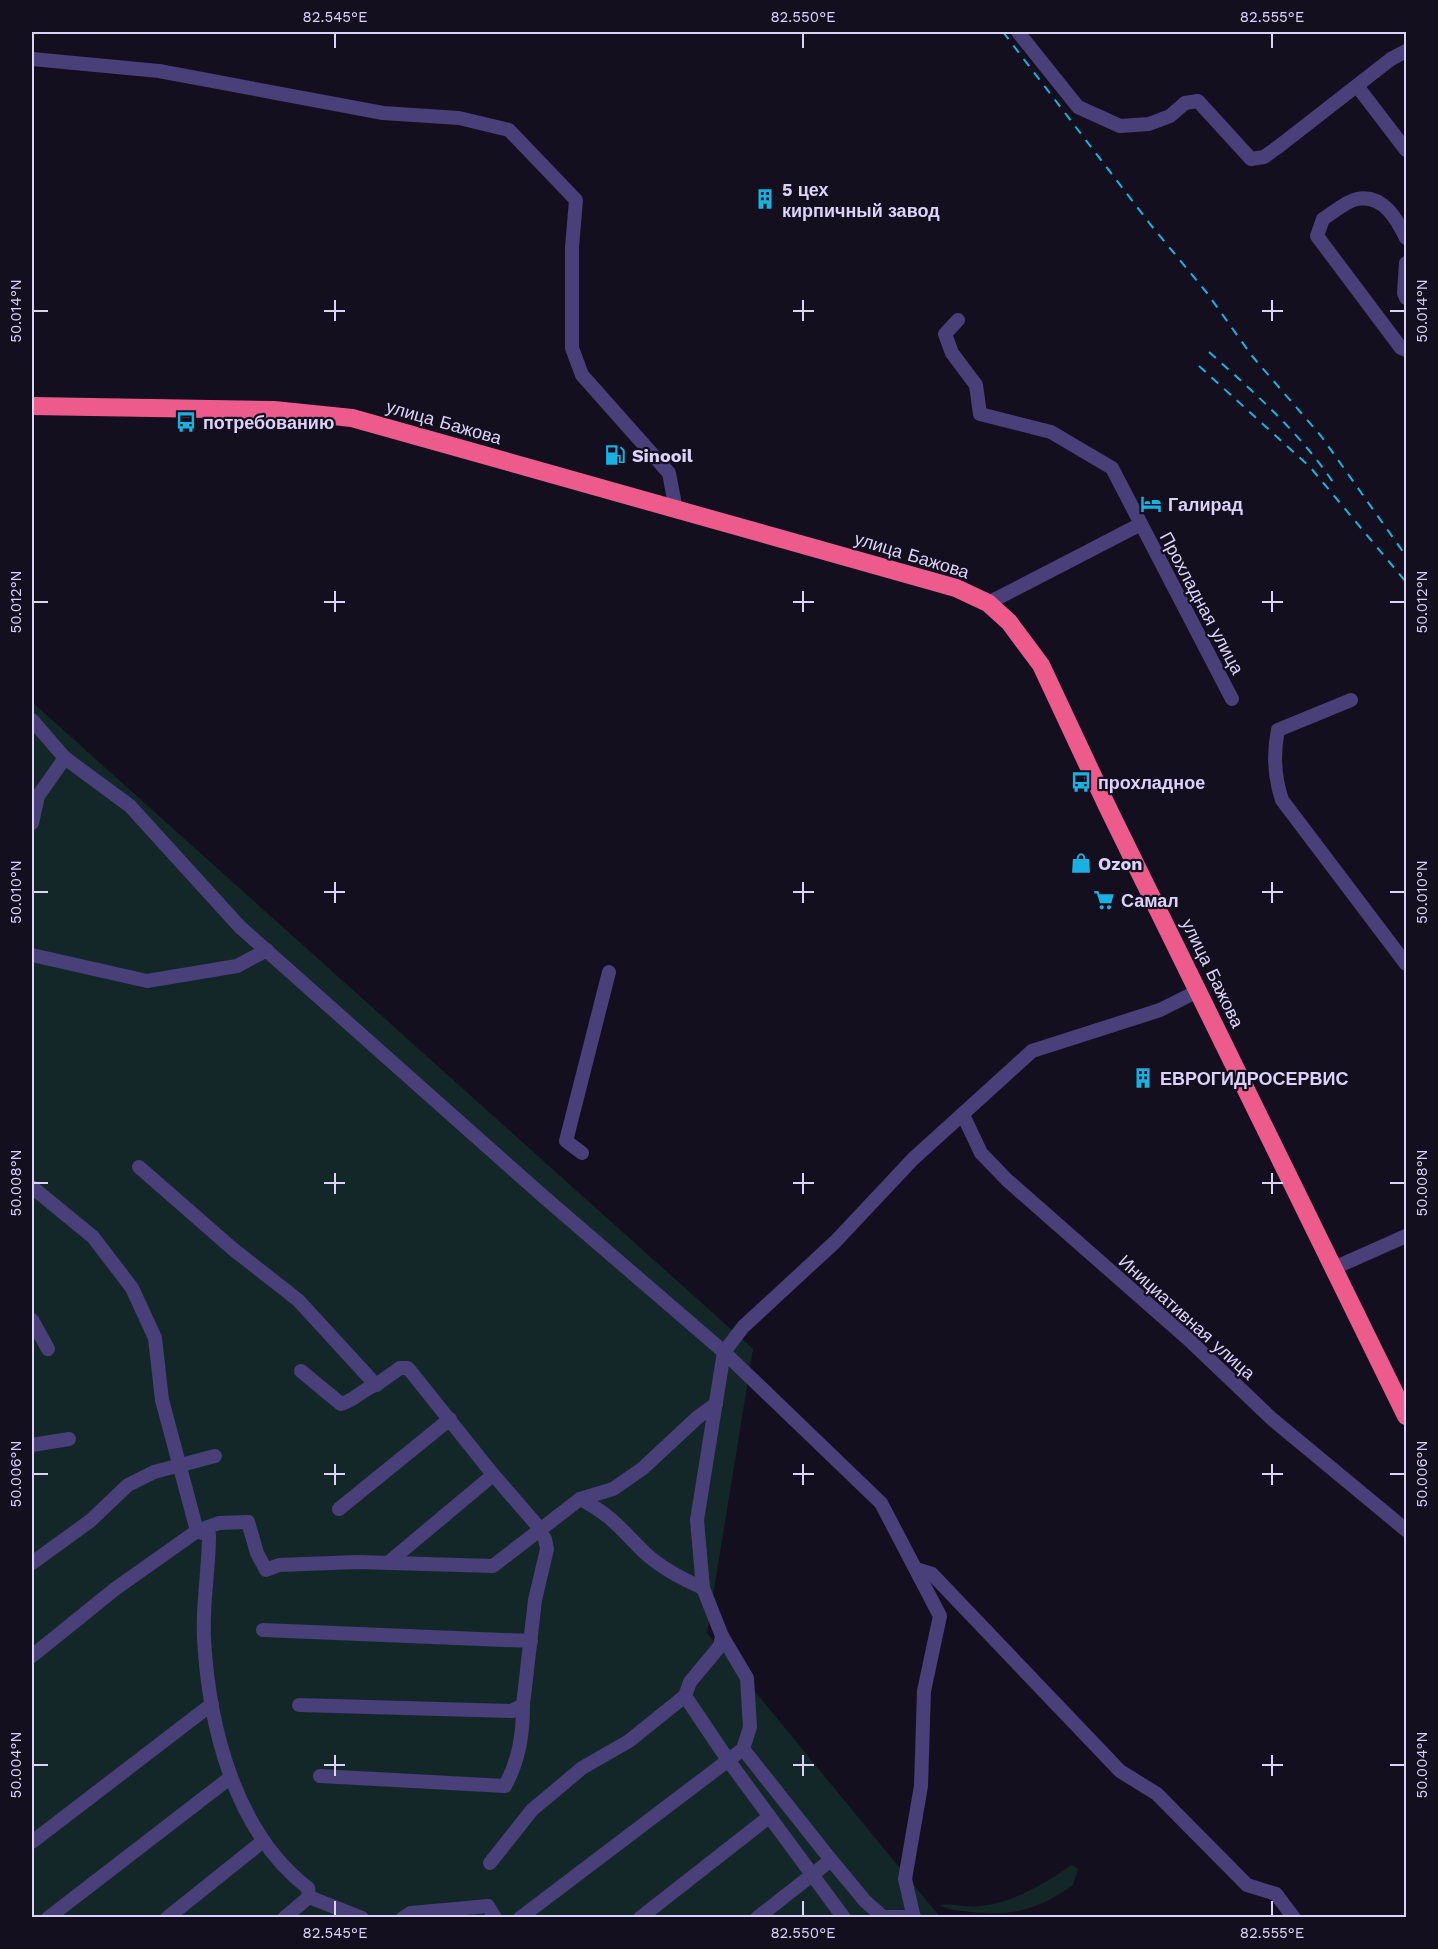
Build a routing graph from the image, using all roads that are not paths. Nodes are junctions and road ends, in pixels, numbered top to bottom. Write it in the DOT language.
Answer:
graph roads {
  1 [pos="1017,32"];
  2 [pos="1407,51"];
  3 [pos="32,59"];
  4 [pos="1357,86"];
  5 [pos="1407,150"];
  6 [pos="1407,238"];
  7 [pos="1407,263"];
  8 [pos="1407,298"];
  9 [pos="958,320"];
  10 [pos="1407,350"];
  11 [pos="32,406"];
  12 [pos="676,510"];
  13 [pos="1141,524"];
  14 [pos="988,603"];
  15 [pos="1232,699"];
  16 [pos="1351,700"];
  17 [pos="32,720"];
  18 [pos="65,758"];
  19 [pos="32,823"];
  20 [pos="267,950"];
  21 [pos="32,955"];
  22 [pos="1407,964"];
  23 [pos="609,972"];
  24 [pos="1198,991"];
  25 [pos="963,1115"];
  26 [pos="582,1153"];
  27 [pos="139,1167"];
  28 [pos="32,1187"];
  29 [pos="1407,1236"];
  30 [pos="1334,1268"];
  31 [pos="32,1320"];
  32 [pos="48,1349"];
  33 [pos="724,1352"];
  34 [pos="302,1371"];
  35 [pos="376,1385"];
  36 [pos="716,1404"];
  37 [pos="1407,1416"];
  38 [pos="450,1419"];
  39 [pos="69,1439"];
  40 [pos="32,1445"];
  41 [pos="215,1456"];
  42 [pos="181,1464"];
  43 [pos="493,1475"];
  44 [pos="580,1499"];
  45 [pos="339,1509"];
  46 [pos="1407,1530"];
  47 [pos="196,1531"];
  48 [pos="541,1531"];
  49 [pos="389,1562"];
  50 [pos="32,1563"];
  51 [pos="916,1569"];
  52 [pos="703,1587"];
  53 [pos="263,1630"];
  54 [pos="722,1636"];
  55 [pos="531,1641"];
  56 [pos="32,1656"];
  57 [pos="685,1696"];
  58 [pos="212,1704"];
  59 [pos="299,1705"];
  60 [pos="523,1705"];
  61 [pos="743,1749"];
  62 [pos="728,1760"];
  63 [pos="320,1776"];
  64 [pos="231,1777"];
  65 [pos="769,1817"];
  66 [pos="32,1842"];
  67 [pos="262,1842"];
  68 [pos="831,1860"];
  69 [pos="490,1863"];
  70 [pos="813,1874"];
  71 [pos="309,1897"];
  72 [pos="48,1917"];
  73 [pos="167,1917"];
  74 [pos="284,1917"];
  75 [pos="362,1917"];
  76 [pos="403,1917"];
  77 [pos="495,1917"];
  78 [pos="520,1917"];
  79 [pos="640,1917"];
  80 [pos="757,1917"];
  81 [pos="844,1917"];
  82 [pos="914,1917"];
  83 [pos="1294,1917"];
  1 -- 4 [label="street"];
  2 -- 4 [label="street"];
  3 -- 12 [label="street"];
  4 -- 5 [label="street"];
  6 -- 10 [label="street"];
  7 -- 8 [label="street"];
  9 -- 13 [label="street, Прохладная улица"];
  11 -- 12 [label="highway, улица Бажова"];
  12 -- 14 [label="highway, улица Бажова"];
  13 -- 14 [label="street, Прохладная улица"];
  13 -- 15 [label="street, Прохладная улица"];
  14 -- 24 [label="highway, улица Бажова"];
  16 -- 22 [label="street"];
  17 -- 18 [label="street"];
  18 -- 19 [label="street"];
  18 -- 20 [label="street"];
  20 -- 21 [label="street"];
  20 -- 33 [label="street"];
  23 -- 26 [label="street"];
  24 -- 25 [label="street"];
  24 -- 30 [label="highway, улица Бажова"];
  25 -- 33 [label="street"];
  25 -- 46 [label="street, Инициативная улица"];
  27 -- 35 [label="street"];
  28 -- 42 [label="street"];
  29 -- 30 [label="street"];
  30 -- 37 [label="highway, улица Бажова"];
  31 -- 32 [label="street"];
  33 -- 36 [label="street"];
  33 -- 51 [label="street"];
  34 -- 35 [label="street"];
  35 -- 38 [label="street"];
  36 -- 44 [label="street"];
  36 -- 52 [label="street"];
  38 -- 43 [label="street"];
  38 -- 45 [label="street"];
  39 -- 40 [label="street"];
  41 -- 42 [label="street"];
  42 -- 47 [label="street"];
  42 -- 50 [label="street"];
  43 -- 48 [label="street"];
  43 -- 49 [label="street"];
  44 -- 48 [label="street"];
  44 -- 52 [label="street"];
  47 -- 49 [label="street"];
  47 -- 56 [label="street"];
  47 -- 58 [label="street"];
  48 -- 49 [label="street"];
  48 -- 55 [label="street"];
  51 -- 82 [label="street"];
  51 -- 83 [label="street"];
  52 -- 54 [label="street"];
  53 -- 55 [label="street"];
  54 -- 57 [label="street"];
  54 -- 61 [label="street"];
  55 -- 60 [label="street"];
  57 -- 62 [label="street"];
  57 -- 69 [label="street"];
  58 -- 64 [label="street"];
  58 -- 66 [label="street"];
  59 -- 60 [label="street"];
  60 -- 63 [label="street"];
  61 -- 62 [label="street"];
  61 -- 68 [label="street"];
  62 -- 65 [label="street"];
  62 -- 78 [label="street"];
  64 -- 67 [label="street"];
  64 -- 72 [label="street"];
  65 -- 70 [label="street"];
  65 -- 79 [label="street"];
  67 -- 71 [label="street"];
  67 -- 73 [label="street"];
  68 -- 70 [label="street"];
  68 -- 82 [label="street"];
  70 -- 80 [label="street"];
  70 -- 81 [label="street"];
  71 -- 74 [label="street"];
  71 -- 75 [label="street"];
  76 -- 77 [label="street"];
}
